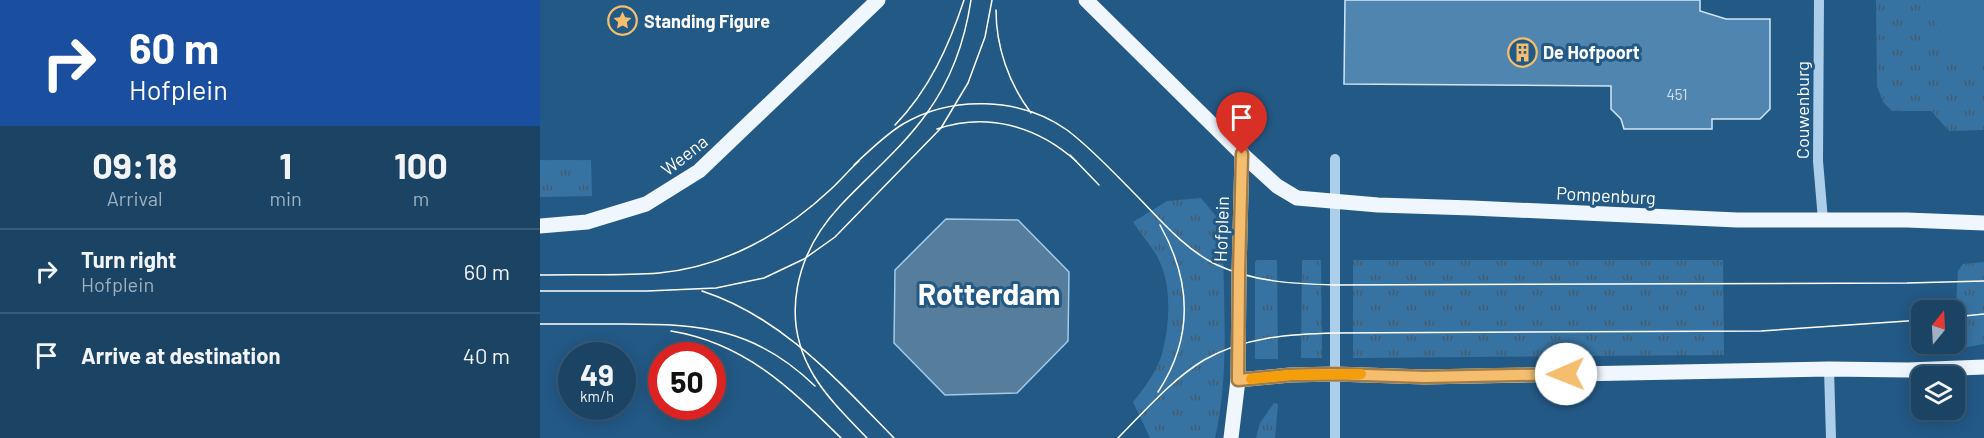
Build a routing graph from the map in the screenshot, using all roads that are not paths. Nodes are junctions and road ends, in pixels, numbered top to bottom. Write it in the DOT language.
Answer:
graph roads {
  1 [pos="878,0"];
  2 [pos="1086,0"];
  3 [pos="1819,0"];
  4 [pos="1242,154"];
  5 [pos="1335,159"];
  6 [pos="1334,203"];
  7 [pos="1823,220"];
  8 [pos="1984,223"];
  9 [pos="540,226"];
  10 [pos="1984,367"];
  11 [pos="1829,369"];
  12 [pos="1335,374"];
  13 [pos="1238,380"];
  14 [pos="1232,438"];
  15 [pos="1335,438"];
  16 [pos="1830,438"];
  1 -- 9 [label="main road, Weena"];
  2 -- 4 [label="main road"];
  3 -- 7 [label="street, Couwenburg"];
  4 -- 6 [label="main road, Pompenburg"];
  4 -- 13 [label="main road, Hofplein"];
  5 -- 6 [label="street"];
  6 -- 7 [label="main road, Pompenburg"];
  6 -- 12 [label="street"];
  7 -- 8 [label="main road, Pompenburg"];
  10 -- 11 [label="main road"];
  11 -- 12 [label="main road"];
  11 -- 16 [label="street"];
  12 -- 13 [label="main road"];
  12 -- 15 [label="street"];
  13 -- 14 [label="main road, Hofplein"];
}
